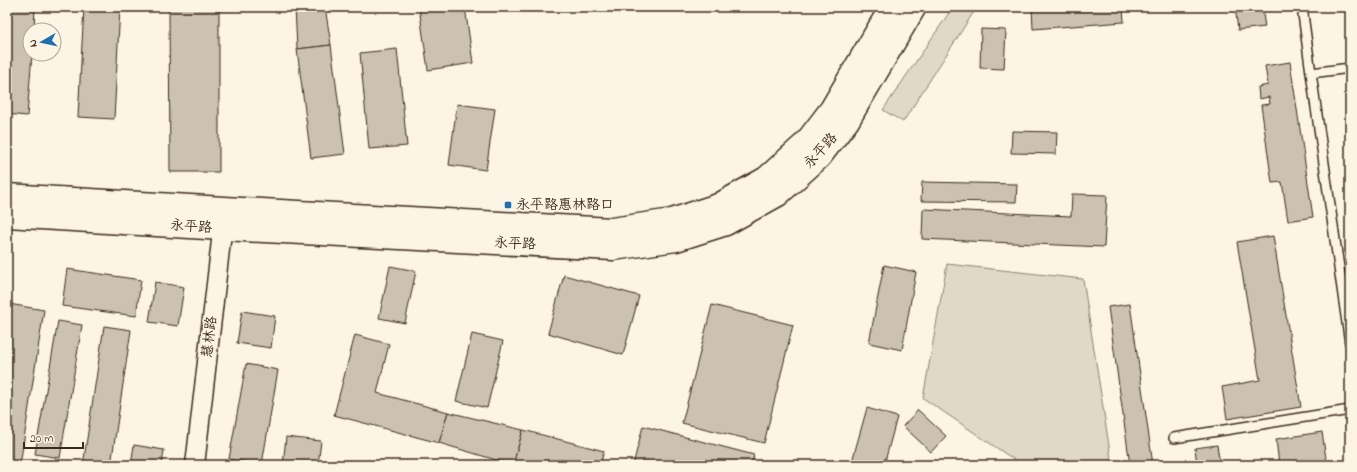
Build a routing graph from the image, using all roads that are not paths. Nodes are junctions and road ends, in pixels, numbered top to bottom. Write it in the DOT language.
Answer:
graph roads {
  1 [pos="891,7"];
  2 [pos="915,7"];
  3 [pos="1302,7"];
  4 [pos="1350,68"];
  5 [pos="1310,73"];
  6 [pos="7,195"];
  7 [pos="7,216"];
  8 [pos="224,219"];
  9 [pos="1350,344"];
  10 [pos="1350,410"];
  11 [pos="1174,438"];
  12 [pos="195,465"];
  1 -- 8 [label="main road, 永平路"];
  2 -- 8 [label="main road, 永平路"];
  3 -- 5 [label="lane"];
  4 -- 5 [label="lane"];
  5 -- 9 [label="lane"];
  6 -- 8 [label="main road, 永平路"];
  7 -- 8 [label="main road, 永平路"];
  8 -- 12 [label="street, 慧林路"];
  10 -- 11 [label="lane"];
}
